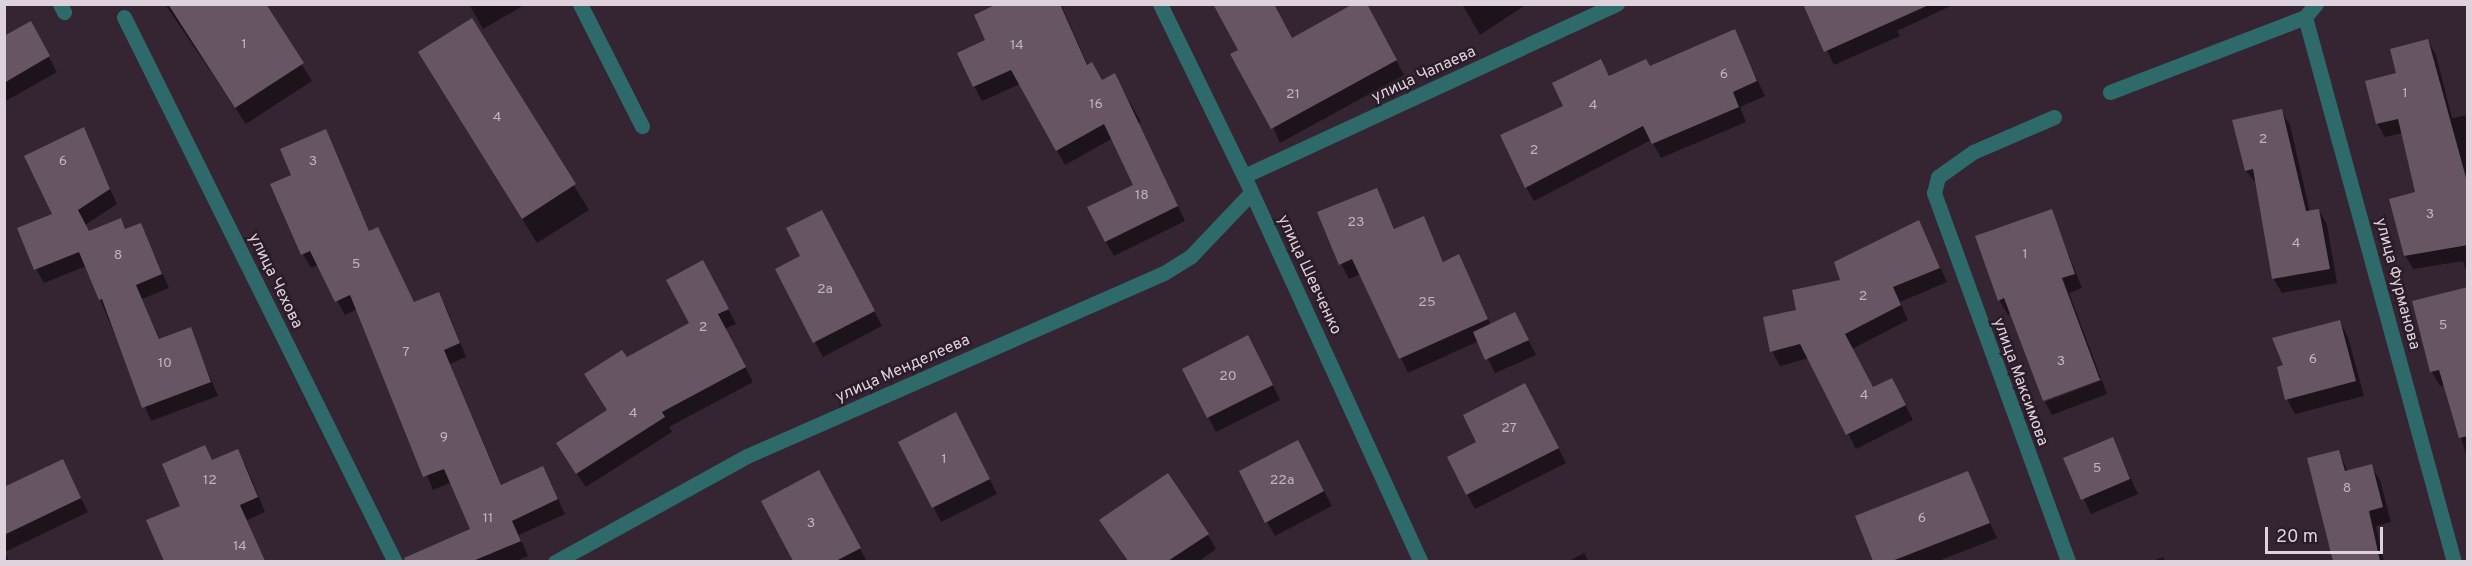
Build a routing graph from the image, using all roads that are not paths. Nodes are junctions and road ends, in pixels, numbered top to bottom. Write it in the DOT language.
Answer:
graph roads {
  1 [pos="580,4"];
  2 [pos="1160,4"];
  3 [pos="1617,4"];
  4 [pos="2316,4"];
  5 [pos="124,16"];
  6 [pos="2305,17"];
  7 [pos="2110,92"];
  8 [pos="2054,117"];
  9 [pos="642,126"];
  10 [pos="1244,176"];
  11 [pos="1251,194"];
  12 [pos="395,561"];
  13 [pos="555,561"];
  14 [pos="1421,561"];
  15 [pos="2068,561"];
  16 [pos="2454,561"];
  1 -- 9 [label="street"];
  2 -- 10 [label="street, улица Шевченко"];
  3 -- 10 [label="street, улица Чапаева"];
  4 -- 6 [label="street"];
  5 -- 12 [label="street, улица Чехова"];
  6 -- 7 [label="street"];
  6 -- 16 [label="street, улица Фурманова"];
  8 -- 15 [label="street, улица Максимова"];
  10 -- 11 [label="street, улица Шевченко"];
  11 -- 13 [label="street, улица Менделеева"];
  11 -- 14 [label="street, улица Шевченко"];
}
